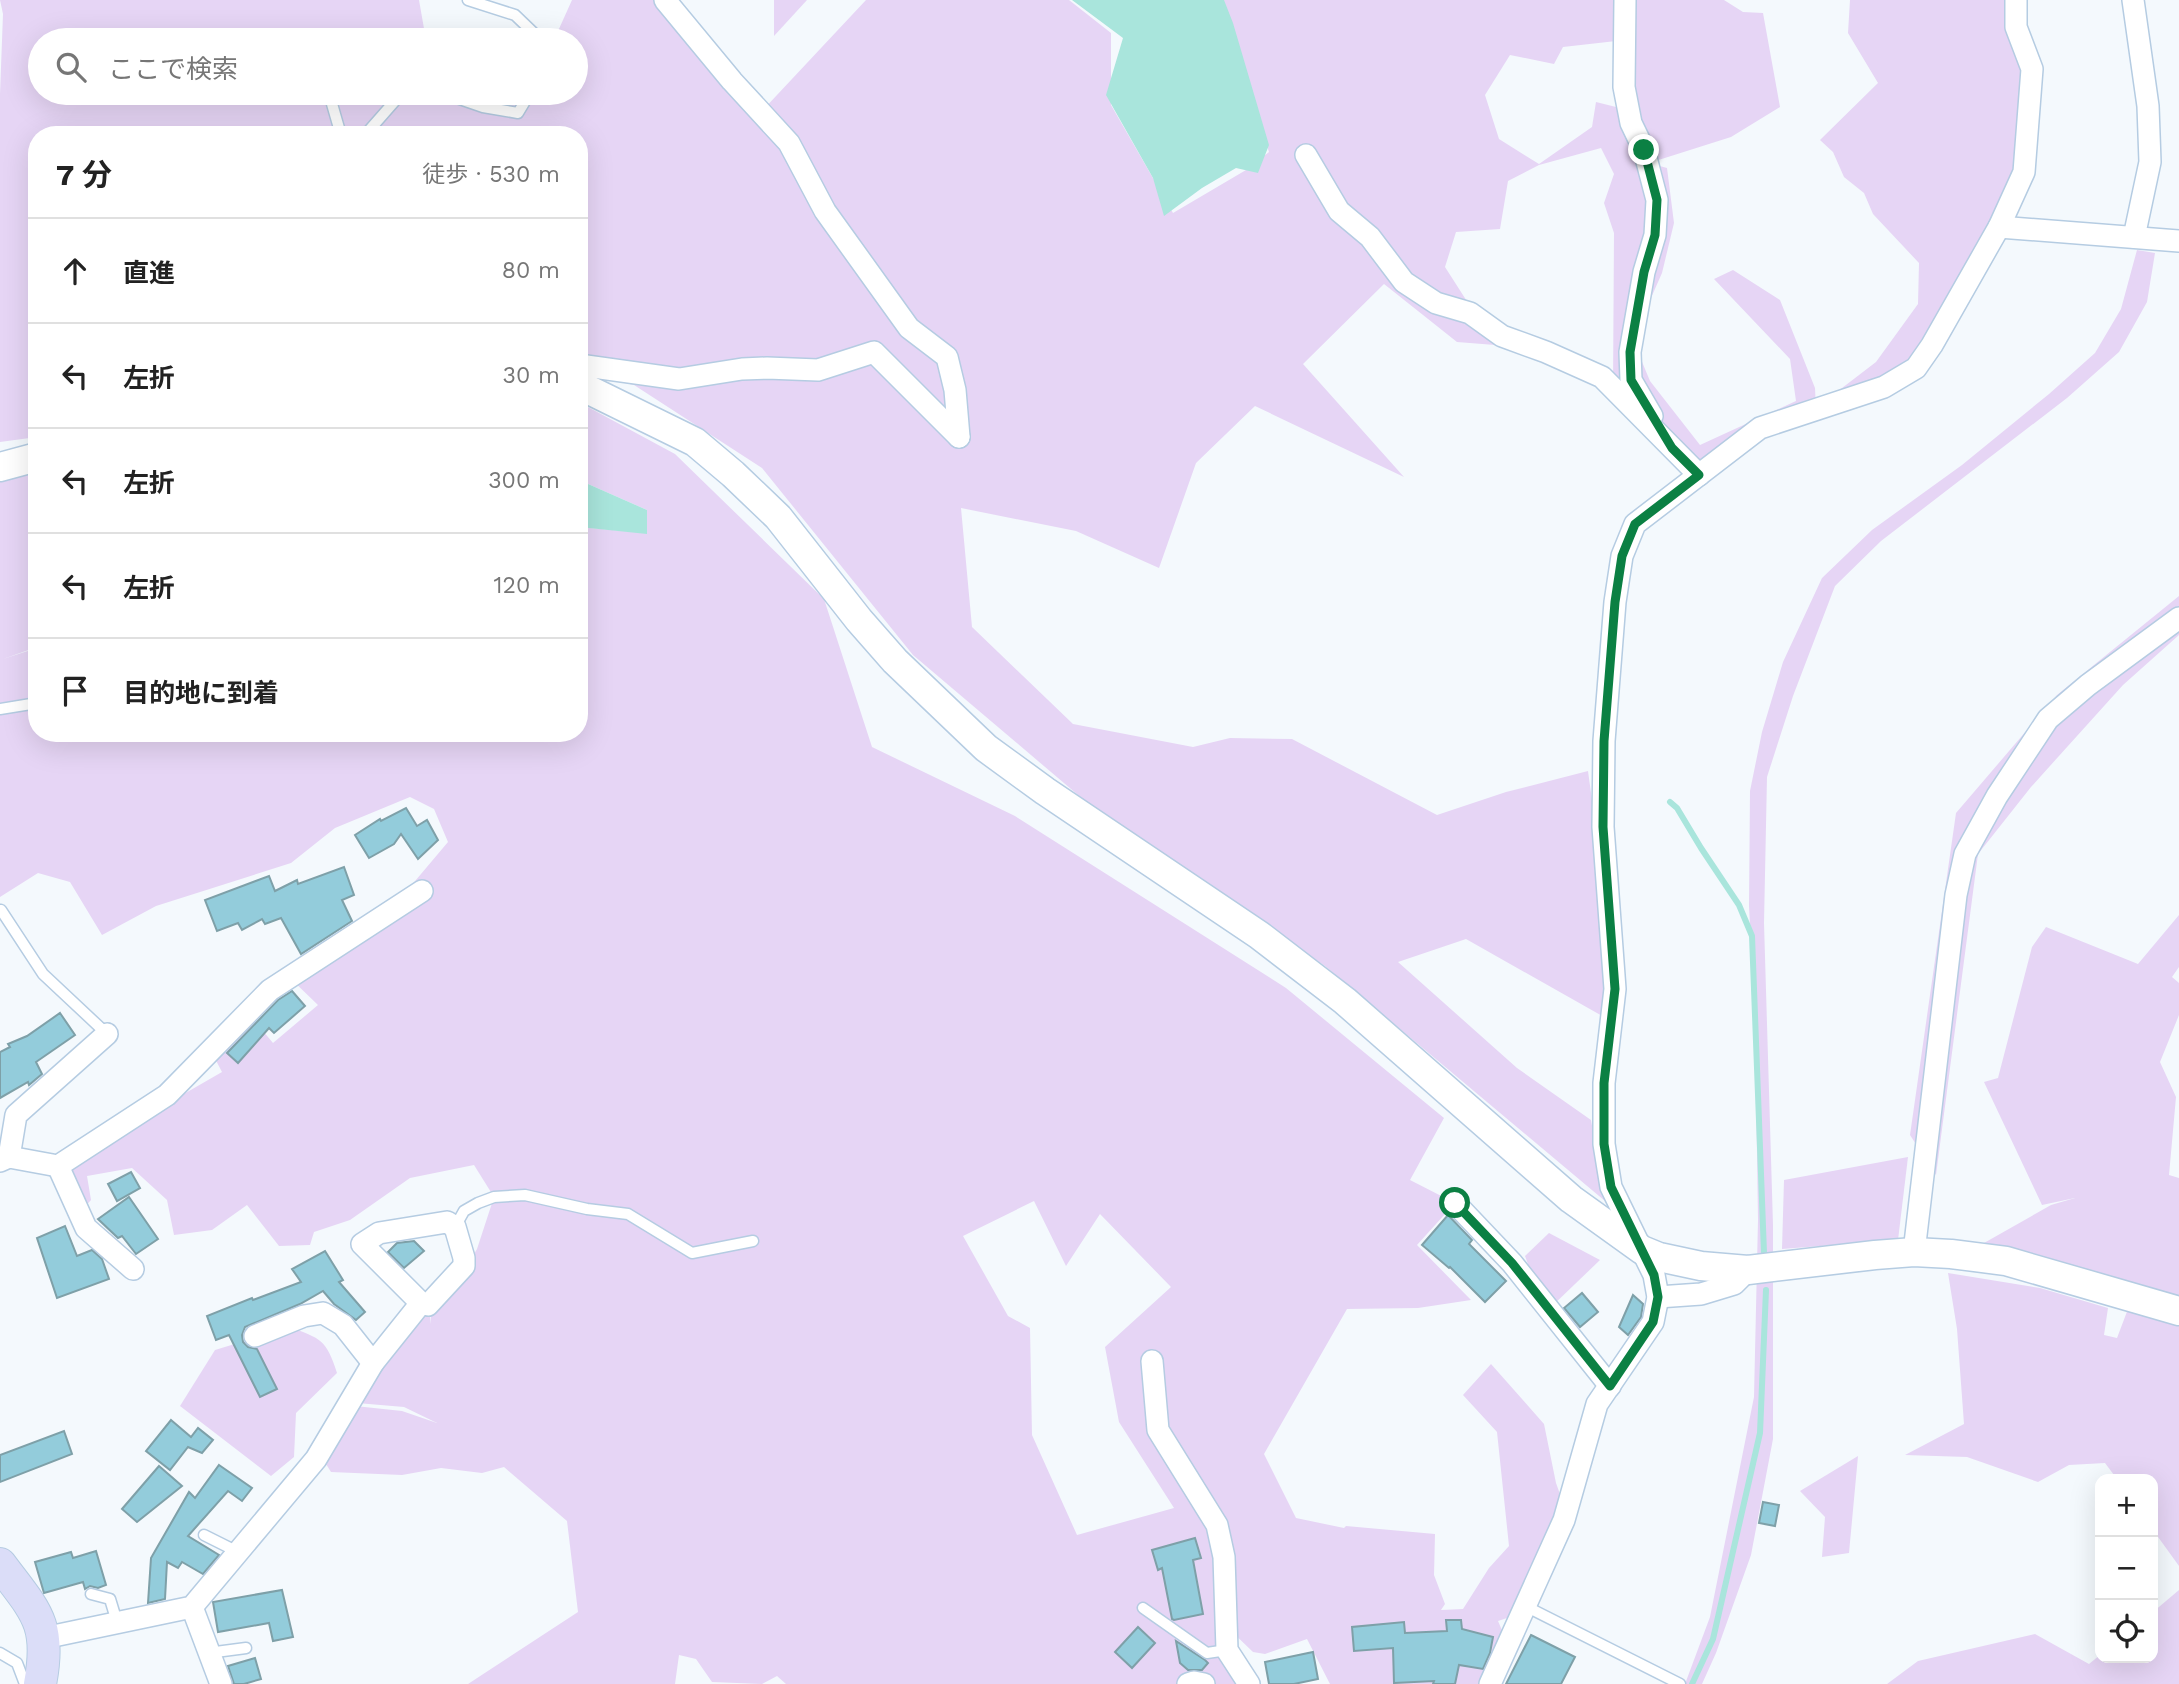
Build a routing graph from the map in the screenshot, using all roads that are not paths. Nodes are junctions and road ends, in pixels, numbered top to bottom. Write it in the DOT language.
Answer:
graph roads {
  1 [pos="468,0"];
  2 [pos="665,0"];
  3 [pos="1625,0"];
  4 [pos="2016,0"];
  5 [pos="2133,0"];
  6 [pos="529,28"];
  7 [pos="332,105"];
  8 [pos="391,105"];
  9 [pos="477,105"];
  10 [pos="523,105"];
  11 [pos="338,126"];
  12 [pos="373,126"];
  13 [pos="1306,155"];
  14 [pos="1999,227"];
  15 [pos="2134,237"];
  16 [pos="2179,241"];
  17 [pos="588,366"];
  18 [pos="588,389"];
  19 [pos="1672,448"];
  20 [pos="28,459"];
  21 [pos="0,467"];
  22 [pos="1699,475"];
  23 [pos="2179,618"];
  24 [pos="28,704"];
  25 [pos="0,709"];
  26 [pos="422,891"];
  27 [pos="1,910"];
  28 [pos="107,1034"];
  29 [pos="4,1159"];
  30 [pos="58,1166"];
  31 [pos="1455,1203"];
  32 [pos="455,1227"];
  33 [pos="753,1241"];
  34 [pos="1642,1250"];
  35 [pos="1914,1252"];
  36 [pos="133,1269"];
  37 [pos="1748,1270"];
  38 [pos="1658,1297"];
  39 [pos="421,1303"];
  40 [pos="2179,1311"];
  41 [pos="255,1336"];
  42 [pos="1152,1361"];
  43 [pos="373,1363"];
  44 [pos="1610,1386"];
  45 [pos="205,1535"];
  46 [pos="238,1552"];
  47 [pos="0,1564"];
  48 [pos="91,1594"];
  49 [pos="1525,1606"];
  50 [pos="192,1607"];
  51 [pos="1143,1608"];
  52 [pos="117,1622"];
  53 [pos="44,1638"];
  54 [pos="246,1648"];
  55 [pos="1227,1650"];
  56 [pos="0,1653"];
  57 [pos="208,1653"];
  58 [pos="1678,1683"];
  59 [pos="25,1684"];
  60 [pos="40,1684"];
  61 [pos="221,1684"];
  62 [pos="1188,1684"];
  63 [pos="1204,1684"];
  64 [pos="1250,1684"];
  65 [pos="1490,1684"];
  1 -- 6 [label="lane"];
  2 -- 17 [label="street"];
  3 -- 19 [label="street"];
  4 -- 14 [label="street"];
  5 -- 15 [label="street"];
  7 -- 11 [label="lane"];
  8 -- 12 [label="lane"];
  9 -- 10 [label="lane"];
  13 -- 19 [label="street"];
  14 -- 15 [label="street"];
  14 -- 22 [label="street"];
  15 -- 16 [label="street"];
  18 -- 34 [label="street"];
  19 -- 22 [label="street"];
  20 -- 21 [label="street"];
  22 -- 34 [label="street"];
  23 -- 35 [label="street"];
  24 -- 25 [label="lane"];
  26 -- 30 [label="street"];
  27 -- 28 [label="lane"];
  28 -- 29 [label="street"];
  29 -- 30 [label="street"];
  30 -- 36 [label="street"];
  31 -- 44 [label="street"];
  32 -- 33 [label="lane"];
  32 -- 39 [label="street"];
  32 -- 39 [label="street"];
  34 -- 37 [label="street"];
  34 -- 38 [label="street"];
  35 -- 37 [label="street"];
  35 -- 40 [label="street"];
  37 -- 38 [label="street"];
  38 -- 44 [label="street"];
  39 -- 43 [label="street"];
  41 -- 43 [label="street"];
  42 -- 55 [label="street"];
  43 -- 46 [label="street"];
  44 -- 49 [label="street"];
  45 -- 46 [label="lane"];
  46 -- 50 [label="street"];
  47 -- 53 [label="main road"];
  48 -- 52 [label="lane"];
  49 -- 58 [label="lane"];
  49 -- 65 [label="street"];
  50 -- 52 [label="street"];
  50 -- 57 [label="street"];
  51 -- 55 [label="lane"];
  52 -- 53 [label="street"];
  53 -- 60 [label="main road"];
  54 -- 57 [label="lane"];
  55 -- 64 [label="street"];
  56 -- 59 [label="lane"];
  57 -- 61 [label="street"];
  62 -- 63 [label="street"];
}
